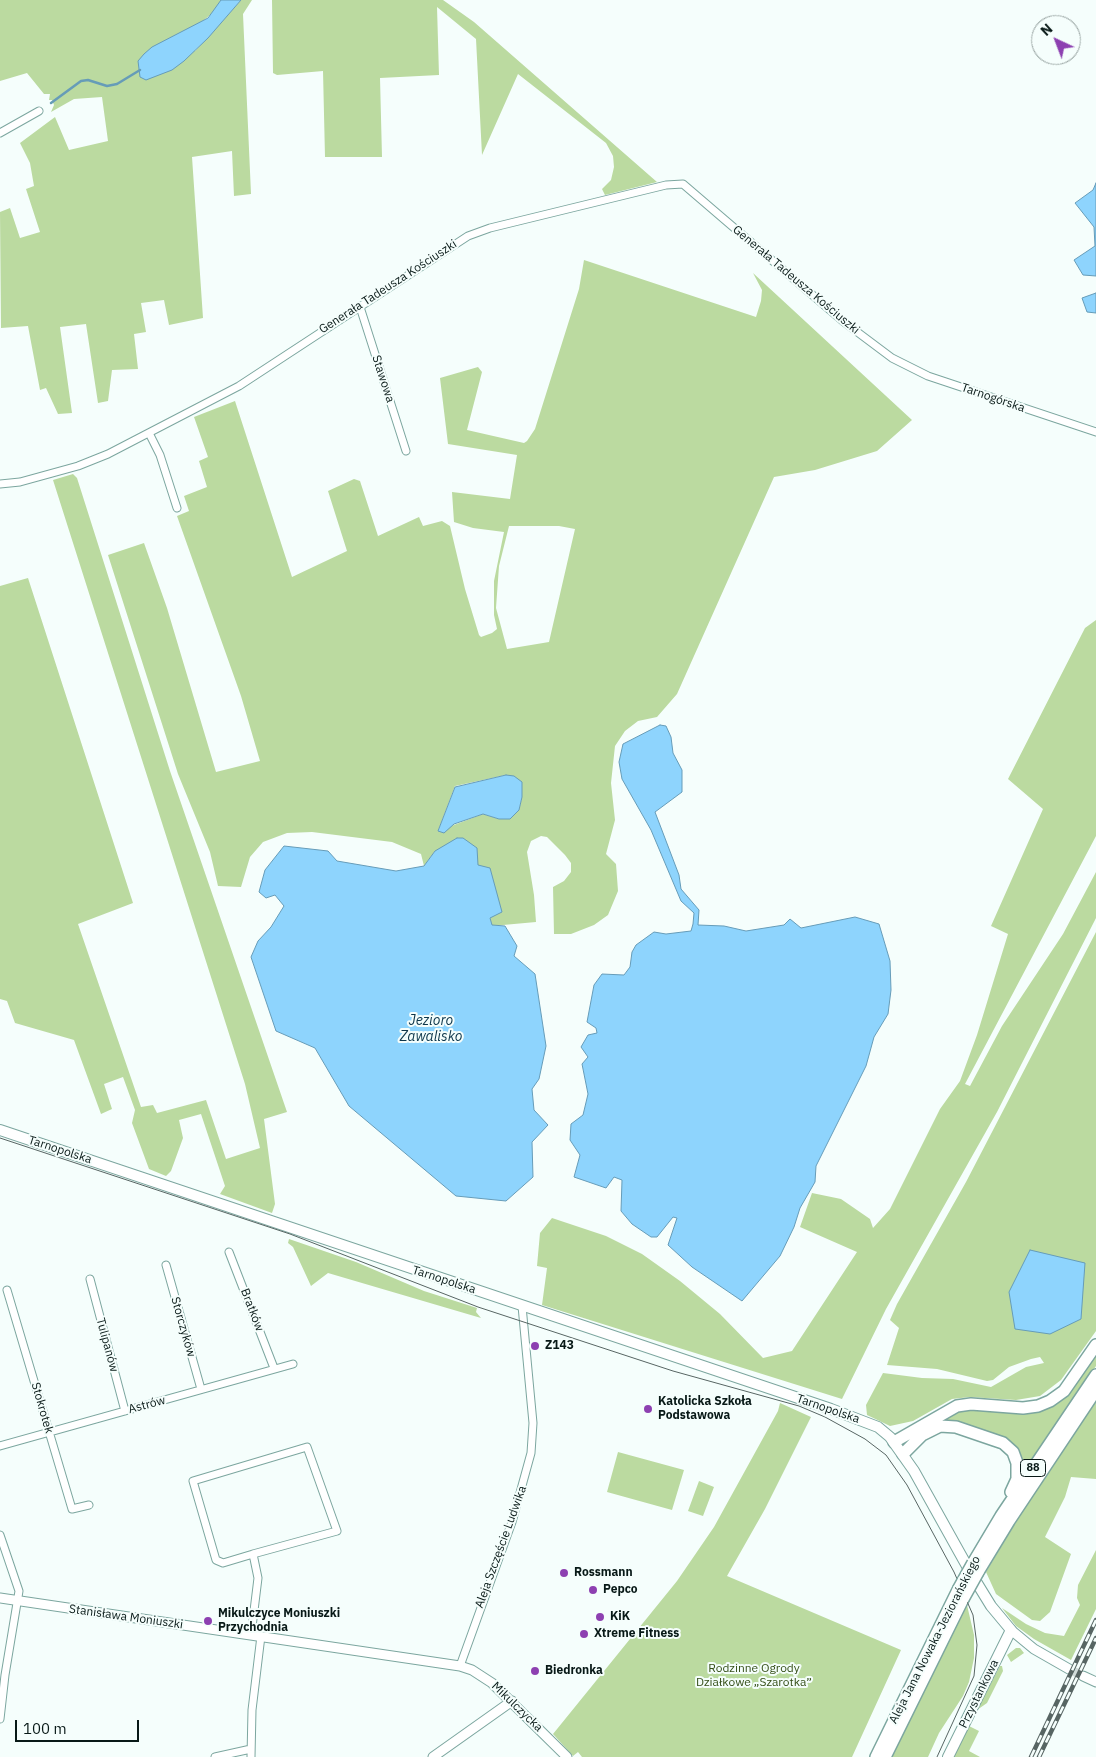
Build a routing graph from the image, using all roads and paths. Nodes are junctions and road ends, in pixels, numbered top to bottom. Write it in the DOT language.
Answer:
graph roads {
  1 [pos="39,111"];
  2 [pos="0,133"];
  3 [pos="360,307"];
  4 [pos="892,358"];
  5 [pos="1096,432"];
  6 [pos="149,433"];
  7 [pos="406,451"];
  8 [pos="0,484"];
  9 [pos="178,508"];
  10 [pos="0,1130"];
  11 [pos="229,1252"];
  12 [pos="166,1265"];
  13 [pos="90,1279"];
  14 [pos="7,1290"];
  15 [pos="522,1306"];
  16 [pos="1096,1345"];
  17 [pos="293,1364"];
  18 [pos="274,1368"];
  19 [pos="1096,1375"];
  20 [pos="201,1389"];
  21 [pos="1096,1390"];
  22 [pos="125,1411"];
  23 [pos="49,1431"];
  24 [pos="890,1438"];
  25 [pos="0,1446"];
  26 [pos="903,1454"];
  27 [pos="89,1505"];
  28 [pos="1001,1516"];
  29 [pos="0,1535"];
  30 [pos="253,1554"];
  31 [pos="976,1568"];
  32 [pos="960,1594"];
  33 [pos="0,1598"];
  34 [pos="17,1601"];
  35 [pos="1011,1630"];
  36 [pos="251,1635"];
  37 [pos="261,1636"];
  38 [pos="460,1666"];
  39 [pos="1069,1669"];
  40 [pos="1083,1676"];
  41 [pos="1096,1682"];
  42 [pos="512,1701"];
  43 [pos="0,1719"];
  44 [pos="251,1753"];
  45 [pos="215,1757"];
  46 [pos="433,1757"];
  47 [pos="567,1757"];
  48 [pos="876,1757"];
  49 [pos="885,1757"];
  50 [pos="948,1757"];
  1 -- 2 [label="street"];
  3 -- 4 [label="street, Generała Tadeusza Kościuszki"];
  3 -- 6 [label="street, Generała Tadeusza Kościuszki"];
  3 -- 7 [label="street, Stawowa"];
  4 -- 5 [label="street, Tarnogórska"];
  6 -- 8 [label="street, Generała Tadeusza Kościuszki"];
  6 -- 9 [label="street"];
  10 -- 15 [label="main road, Tarnopolska"];
  11 -- 18 [label="street, Bratków"];
  12 -- 20 [label="street, Storczyków"];
  13 -- 22 [label="street, Tulipanów"];
  14 -- 23 [label="street, Stokrotek"];
  15 -- 24 [label="main road, Tarnopolska"];
  15 -- 38 [label="street, Aleja Szczęście Ludwika"];
  16 -- 24 [label="main road"];
  17 -- 18 [label="street, Astrów"];
  18 -- 20 [label="street, Astrów"];
  19 -- 28 [label="main road, Aleja Jana Nowaka-Jeziorańskiego / 88"];
  20 -- 22 [label="street, Astrów"];
  21 -- 31 [label="main road, Aleja Jana Nowaka-Jeziorańskiego / 88"];
  22 -- 23 [label="street, Astrów"];
  23 -- 25 [label="street, Astrów"];
  23 -- 27 [label="street, Stokrotek"];
  24 -- 26 [label="main road"];
  26 -- 28 [label="main road"];
  26 -- 35 [label="main road"];
  28 -- 31 [label="main road, Aleja Jana Nowaka-Jeziorańskiego / 88"];
  29 -- 34 [label="street"];
  30 -- 30 [label="street"];
  30 -- 36 [label="street"];
  31 -- 32 [label="main road, Aleja Jana Nowaka-Jeziorańskiego / 88, bridge"];
  32 -- 48 [label="main road, Aleja Jana Nowaka-Jeziorańskiego / 88"];
  32 -- 49 [label="main road, Aleja Jana Nowaka-Jeziorańskiego / 88"];
  33 -- 34 [label="street, Stanisława Moniuszki"];
  34 -- 36 [label="street, Stanisława Moniuszki"];
  34 -- 43 [label="street"];
  35 -- 39 [label="street"];
  35 -- 50 [label="main road, Przystankowa"];
  36 -- 37 [label="street, Stanisława Moniuszki"];
  37 -- 38 [label="street, Stanisława Moniuszki"];
  37 -- 44 [label="street"];
  38 -- 42 [label="street, Mikulczycka"];
  40 -- 41 [label="street"];
  42 -- 46 [label="street"];
  42 -- 47 [label="street, Mikulczycka"];
  44 -- 45 [label="street"];
}
